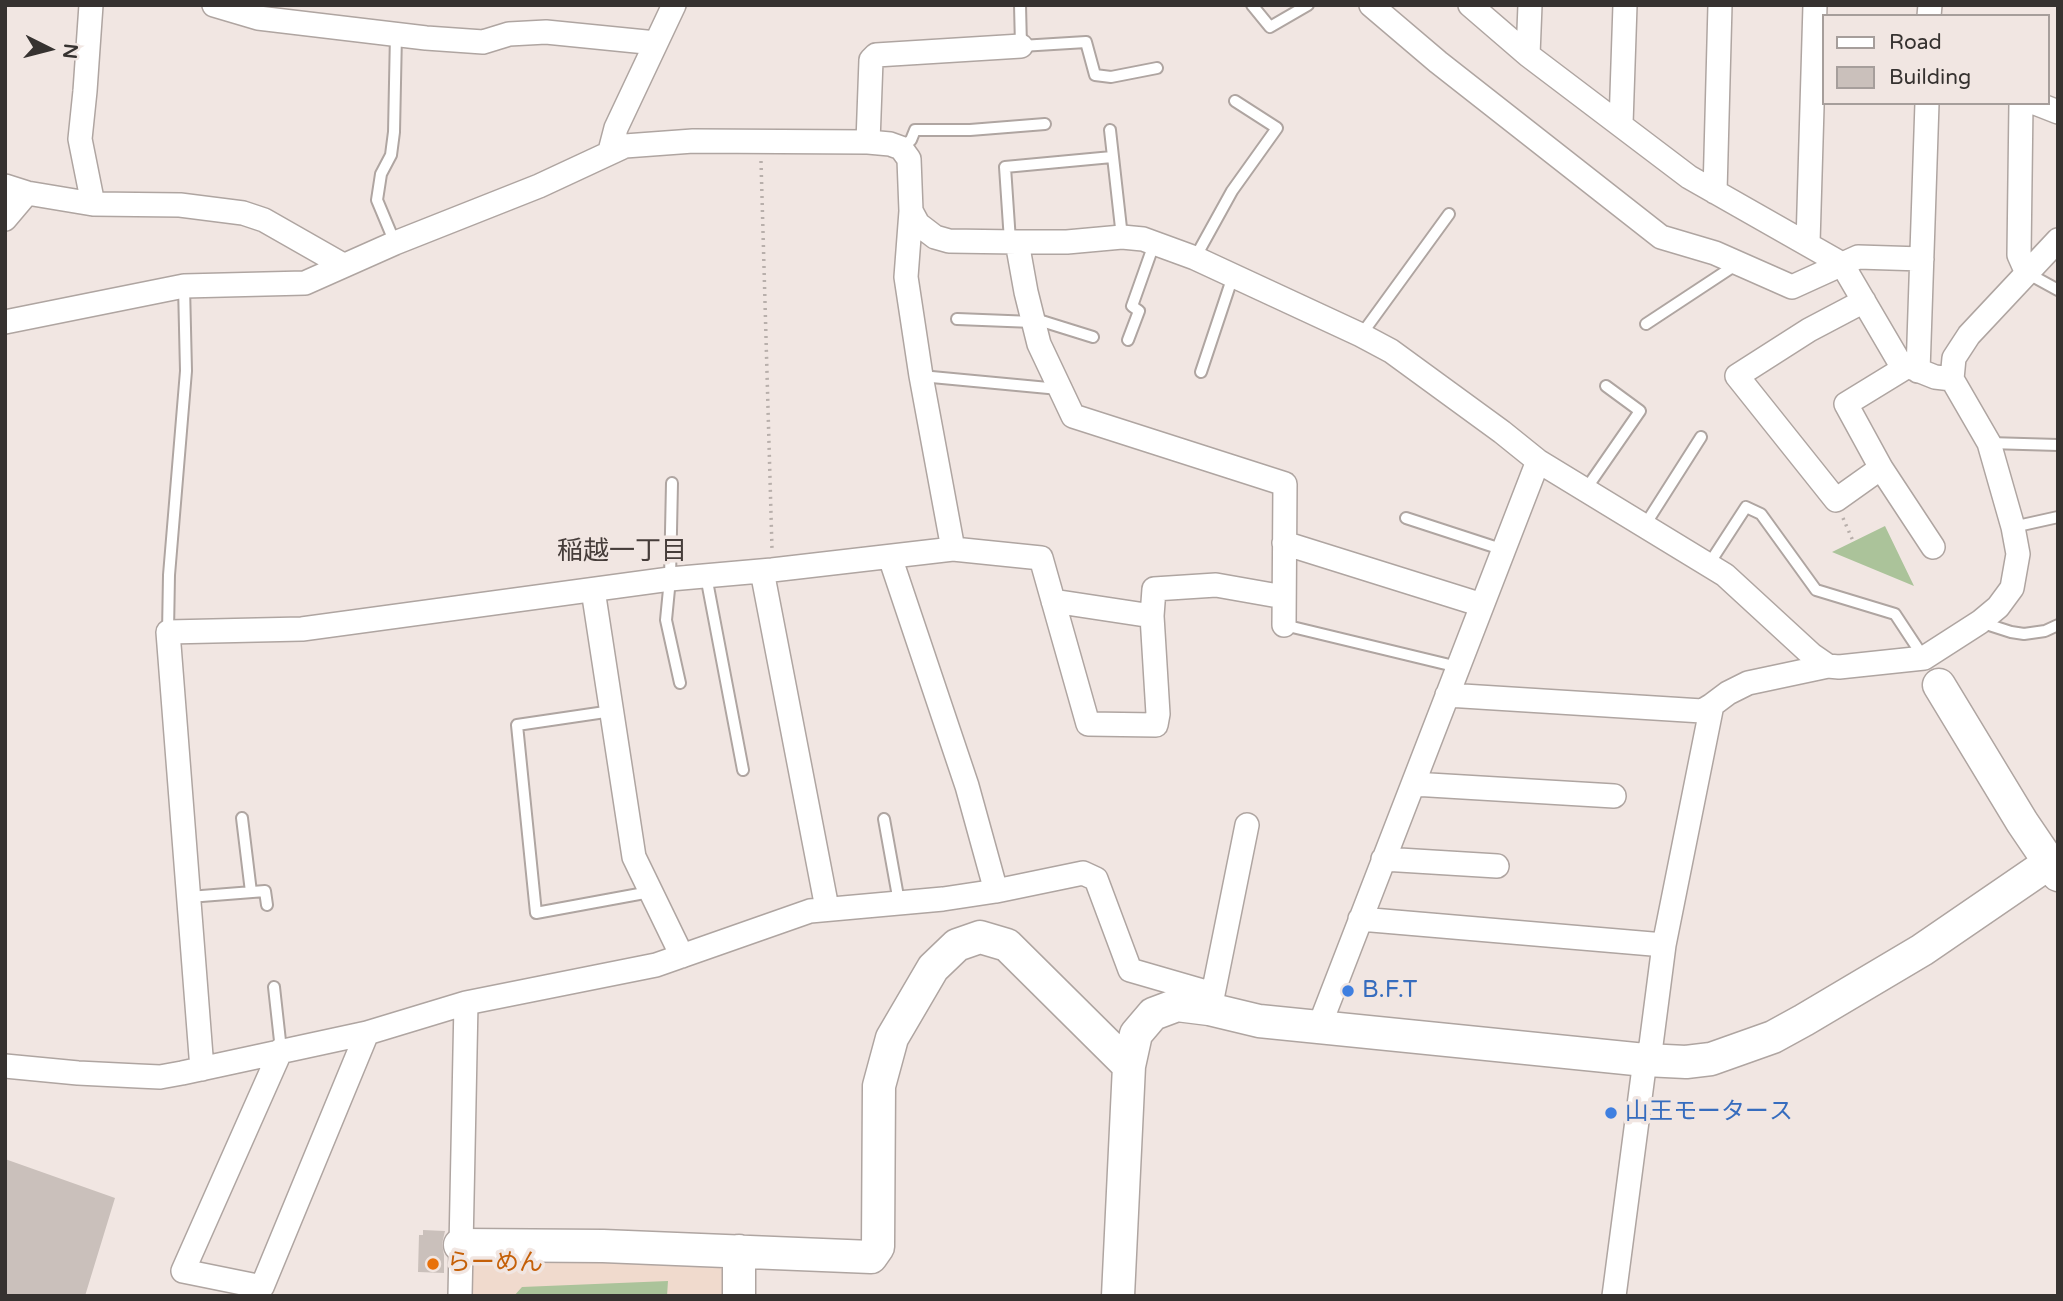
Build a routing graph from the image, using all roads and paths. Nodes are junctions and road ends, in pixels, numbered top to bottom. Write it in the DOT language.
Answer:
graph roads {
  1 [pos="91,5"];
  2 [pos="214,5"];
  3 [pos="674,5"];
  4 [pos="1020,5"];
  5 [pos="1252,5"];
  6 [pos="1308,5"];
  7 [pos="1371,5"];
  8 [pos="1470,5"];
  9 [pos="1530,5"];
  10 [pos="1625,5"];
  11 [pos="1720,5"];
  12 [pos="1815,5"];
  13 [pos="396,34"];
  14 [pos="656,43"];
  15 [pos="1021,46"];
  16 [pos="1528,55"];
  17 [pos="1157,68"];
  18 [pos="1235,101"];
  19 [pos="1927,105"];
  20 [pos="2021,105"];
  21 [pos="2040,105"];
  22 [pos="2058,112"];
  23 [pos="1045,124"];
  24 [pos="1621,124"];
  25 [pos="1110,130"];
  26 [pos="761,141"];
  27 [pos="868,142"];
  28 [pos="901,148"];
  29 [pos="610,151"];
  30 [pos="1112,157"];
  31 [pos="5,186"];
  32 [pos="27,192"];
  33 [pos="1715,192"];
  34 [pos="93,204"];
  35 [pos="911,211"];
  36 [pos="1449,214"];
  37 [pos="5,219"];
  38 [pos="1122,237"];
  39 [pos="2058,240"];
  40 [pos="1014,242"];
  41 [pos="395,243"];
  42 [pos="1808,243"];
  43 [pos="1154,244"];
  44 [pos="1195,258"];
  45 [pos="1922,259"];
  46 [pos="1737,264"];
  47 [pos="1842,264"];
  48 [pos="342,265"];
  49 [pos="2027,272"];
  50 [pos="1233,276"];
  51 [pos="184,286"];
  52 [pos="2058,290"];
  53 [pos="1864,301"];
  54 [pos="957,319"];
  55 [pos="1032,320"];
  56 [pos="5,322"];
  57 [pos="1646,324"];
  58 [pos="1361,335"];
  59 [pos="1093,337"];
  60 [pos="1128,340"];
  61 [pos="1913,368"];
  62 [pos="1201,372"];
  63 [pos="921,376"];
  64 [pos="1952,379"];
  65 [pos="1606,386"];
  66 [pos="1059,389"];
  67 [pos="1701,437"];
  68 [pos="1989,443"];
  69 [pos="2058,445"];
  70 [pos="1538,461"];
  71 [pos="1881,468"];
  72 [pos="672,484"];
  73 [pos="1586,489"];
  74 [pos="2058,517"];
  75 [pos="1406,518"];
  76 [pos="1645,525"];
  77 [pos="2013,527"];
  78 [pos="1284,543"];
  79 [pos="1933,547"];
  80 [pos="953,549"];
  81 [pos="1504,550"];
  82 [pos="890,557"];
  83 [pos="1709,564"];
  84 [pos="767,571"];
  85 [pos="706,576"];
  86 [pos="670,579"];
  87 [pos="593,590"];
  88 [pos="1284,597"];
  89 [pos="1053,601"];
  90 [pos="1482,605"];
  91 [pos="1152,616"];
  92 [pos="1980,622"];
  93 [pos="1284,625"];
  94 [pos="2058,625"];
  95 [pos="168,632"];
  96 [pos="1828,666"];
  97 [pos="1458,667"];
  98 [pos="1926,668"];
  99 [pos="680,683"];
  100 [pos="1447,695"];
  101 [pos="1712,705"];
  102 [pos="612,711"];
  103 [pos="743,770"];
  104 [pos="1413,784"];
  105 [pos="1614,796"];
  106 [pos="242,818"];
  107 [pos="884,819"];
  108 [pos="1247,825"];
  109 [pos="1383,859"];
  110 [pos="1497,866"];
  111 [pos="2053,869"];
  112 [pos="996,891"];
  113 [pos="251,892"];
  114 [pos="650,892"];
  115 [pos="189,897"];
  116 [pos="899,902"];
  117 [pos="267,905"];
  118 [pos="827,908"];
  119 [pos="1360,919"];
  120 [pos="1664,945"];
  121 [pos="681,956"];
  122 [pos="274,987"];
  123 [pos="1211,1002"];
  124 [pos="466,1003"];
  125 [pos="1320,1027"];
  126 [pos="367,1033"];
  127 [pos="281,1051"];
  128 [pos="1645,1060"];
  129 [pos="5,1066"];
  130 [pos="1129,1066"];
  131 [pos="202,1069"];
  132 [pos="460,1245"];
  133 [pos="739,1251"];
  134 [pos="460,1296"];
  135 [pos="739,1296"];
  136 [pos="1118,1296"];
  137 [pos="1614,1296"];
  1 -- 34 [label="street"];
  2 -- 13 [label="street"];
  3 -- 14 [label="street"];
  4 -- 15 [label="lane"];
  5 -- 6 [label="lane"];
  7 -- 46 [label="street"];
  8 -- 16 [label="street"];
  9 -- 16 [label="street"];
  10 -- 24 [label="street"];
  11 -- 33 [label="street"];
  12 -- 42 [label="street"];
  13 -- 14 [label="street"];
  13 -- 41 [label="lane"];
  14 -- 29 [label="street"];
  15 -- 17 [label="lane"];
  15 -- 27 [label="street"];
  16 -- 24 [label="street"];
  18 -- 44 [label="lane"];
  19 -- 45 [label="street"];
  20 -- 49 [label="street"];
  21 -- 22 [label="street"];
  23 -- 28 [label="lane"];
  24 -- 33 [label="street"];
  25 -- 30 [label="lane"];
  26 -- 27 [label="street"];
  26 -- 29 [label="street"];
  26 -- 84 [label="path"];
  27 -- 28 [label="street"];
  28 -- 35 [label="street"];
  29 -- 41 [label="street"];
  30 -- 38 [label="lane"];
  30 -- 40 [label="lane"];
  31 -- 32 [label="street"];
  32 -- 34 [label="street"];
  32 -- 37 [label="street"];
  33 -- 42 [label="street"];
  34 -- 48 [label="street"];
  35 -- 40 [label="street"];
  35 -- 63 [label="street"];
  36 -- 58 [label="lane"];
  38 -- 40 [label="street"];
  38 -- 43 [label="street"];
  39 -- 49 [label="street"];
  40 -- 55 [label="street"];
  41 -- 48 [label="street"];
  42 -- 47 [label="street"];
  43 -- 44 [label="street"];
  43 -- 60 [label="lane"];
  44 -- 50 [label="street"];
  45 -- 47 [label="street"];
  45 -- 61 [label="street"];
  46 -- 47 [label="street"];
  46 -- 57 [label="lane"];
  47 -- 53 [label="street"];
  48 -- 51 [label="street"];
  49 -- 52 [label="lane"];
  49 -- 64 [label="street"];
  50 -- 58 [label="street"];
  50 -- 62 [label="lane"];
  51 -- 56 [label="street"];
  51 -- 95 [label="lane"];
  53 -- 61 [label="street"];
  53 -- 71 [label="street"];
  54 -- 55 [label="lane"];
  55 -- 59 [label="lane"];
  55 -- 66 [label="street"];
  58 -- 70 [label="street"];
  61 -- 64 [label="street"];
  61 -- 71 [label="street"];
  63 -- 66 [label="lane"];
  63 -- 80 [label="street"];
  64 -- 68 [label="street"];
  65 -- 73 [label="lane"];
  66 -- 78 [label="street"];
  67 -- 76 [label="lane"];
  68 -- 69 [label="lane"];
  68 -- 77 [label="street"];
  70 -- 73 [label="street"];
  70 -- 81 [label="street"];
  71 -- 79 [label="street"];
  72 -- 86 [label="lane"];
  73 -- 76 [label="street"];
  74 -- 77 [label="lane"];
  75 -- 81 [label="lane"];
  76 -- 83 [label="street"];
  77 -- 92 [label="street"];
  78 -- 88 [label="street"];
  78 -- 90 [label="street"];
  80 -- 82 [label="street"];
  80 -- 89 [label="street"];
  81 -- 90 [label="street"];
  82 -- 84 [label="street"];
  82 -- 112 [label="street"];
  83 -- 96 [label="street"];
  83 -- 98 [label="lane"];
  84 -- 85 [label="street"];
  84 -- 118 [label="street"];
  85 -- 86 [label="street"];
  85 -- 103 [label="lane"];
  86 -- 87 [label="street"];
  86 -- 99 [label="lane"];
  87 -- 95 [label="street"];
  87 -- 102 [label="street"];
  88 -- 91 [label="street"];
  88 -- 93 [label="street"];
  89 -- 91 [label="street"];
  89 -- 91 [label="street"];
  90 -- 97 [label="street"];
  92 -- 94 [label="lane"];
  92 -- 98 [label="street"];
  93 -- 97 [label="lane"];
  95 -- 115 [label="street"];
  96 -- 98 [label="street"];
  96 -- 101 [label="street"];
  97 -- 100 [label="street"];
  98 -- 111 [label="street"];
  100 -- 101 [label="street"];
  100 -- 104 [label="street"];
  101 -- 120 [label="street"];
  102 -- 114 [label="street"];
  102 -- 114 [label="lane"];
  104 -- 105 [label="street"];
  104 -- 109 [label="street"];
  106 -- 113 [label="lane"];
  107 -- 116 [label="lane"];
  108 -- 123 [label="street"];
  109 -- 110 [label="street"];
  109 -- 119 [label="street"];
  111 -- 128 [label="street"];
  112 -- 116 [label="street"];
  112 -- 123 [label="street"];
  113 -- 115 [label="lane"];
  113 -- 117 [label="lane"];
  114 -- 121 [label="street"];
  115 -- 131 [label="street"];
  116 -- 118 [label="street"];
  118 -- 121 [label="street"];
  119 -- 120 [label="street"];
  119 -- 125 [label="street"];
  120 -- 128 [label="street"];
  121 -- 124 [label="street"];
  122 -- 127 [label="lane"];
  123 -- 125 [label="street"];
  123 -- 130 [label="street"];
  124 -- 126 [label="street"];
  124 -- 132 [label="street"];
  125 -- 128 [label="street"];
  126 -- 127 [label="street"];
  126 -- 127 [label="street"];
  127 -- 131 [label="street"];
  128 -- 137 [label="street"];
  129 -- 131 [label="street"];
  130 -- 133 [label="street"];
  130 -- 136 [label="street"];
  132 -- 133 [label="street"];
  132 -- 134 [label="street"];
  133 -- 135 [label="street"];
}
